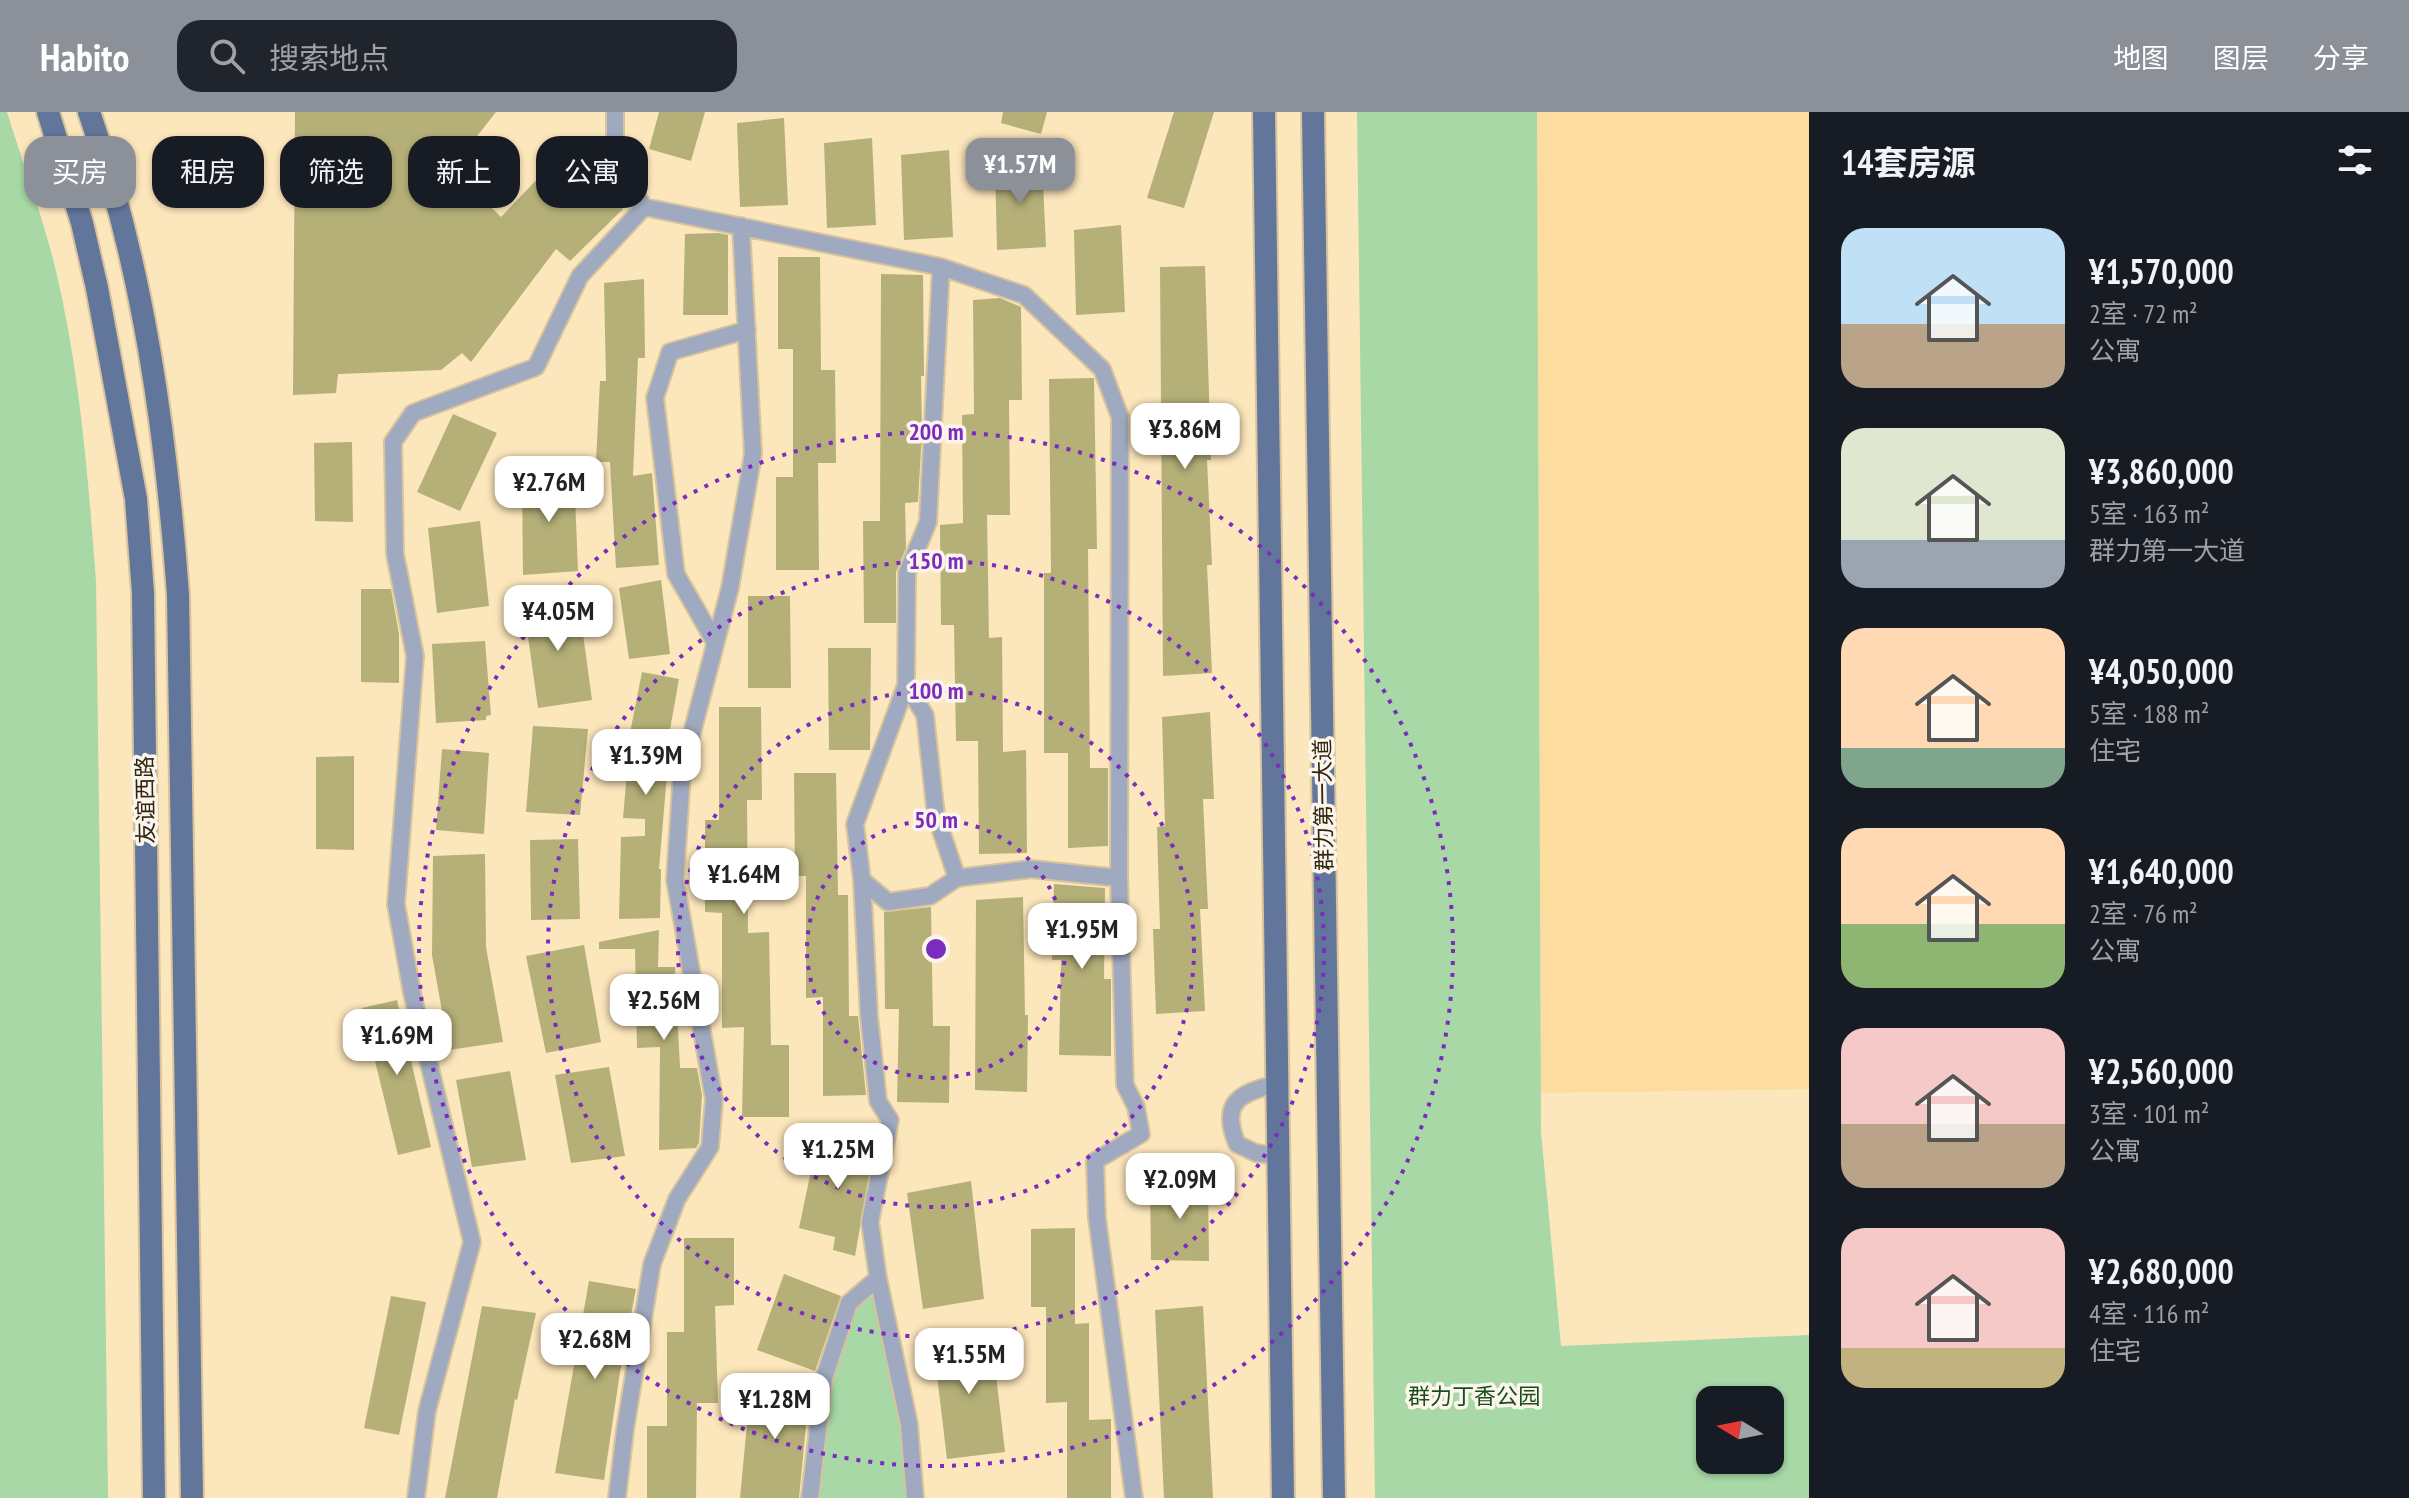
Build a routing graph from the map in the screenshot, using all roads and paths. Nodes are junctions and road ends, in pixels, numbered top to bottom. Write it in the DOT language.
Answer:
graph roads {
  1 [pos="48,112"];
  2 [pos="615,112"];
  3 [pos="1264,112"];
  4 [pos="1313,112"];
  5 [pos="90,114"];
  6 [pos="615,136"];
  7 [pos="643,208"];
  8 [pos="648,208"];
  9 [pos="741,226"];
  10 [pos="941,267"];
  11 [pos="747,330"];
  12 [pos="715,642"];
  13 [pos="906,685"];
  14 [pos="957,878"];
  15 [pos="1119,878"];
  16 [pos="862,880"];
  17 [pos="1276,1084"];
  18 [pos="1278,1156"];
  19 [pos="878,1278"];
  20 [pos="154,1498"];
  21 [pos="192,1498"];
  22 [pos="416,1498"];
  23 [pos="617,1498"];
  24 [pos="810,1498"];
  25 [pos="915,1498"];
  26 [pos="1134,1498"];
  27 [pos="1283,1498"];
  28 [pos="1334,1498"];
  1 -- 20 [label="main road, 友谊西路"];
  2 -- 6 [label="street"];
  3 -- 17 [label="main road"];
  4 -- 28 [label="main road, 群力第一大道"];
  5 -- 21 [label="main road, 友谊西路"];
  7 -- 22 [label="street"];
  8 -- 9 [label="street"];
  9 -- 10 [label="street"];
  9 -- 11 [label="street"];
  10 -- 13 [label="street"];
  10 -- 15 [label="street"];
  11 -- 12 [label="street"];
  11 -- 12 [label="street"];
  12 -- 23 [label="street"];
  13 -- 14 [label="street"];
  13 -- 16 [label="street"];
  14 -- 15 [label="street"];
  14 -- 16 [label="street"];
  15 -- 26 [label="street"];
  16 -- 19 [label="street"];
  17 -- 18 [label="main road"];
  17 -- 18 [label="street"];
  18 -- 27 [label="main road"];
  19 -- 24 [label="street"];
  19 -- 25 [label="street"];
}
